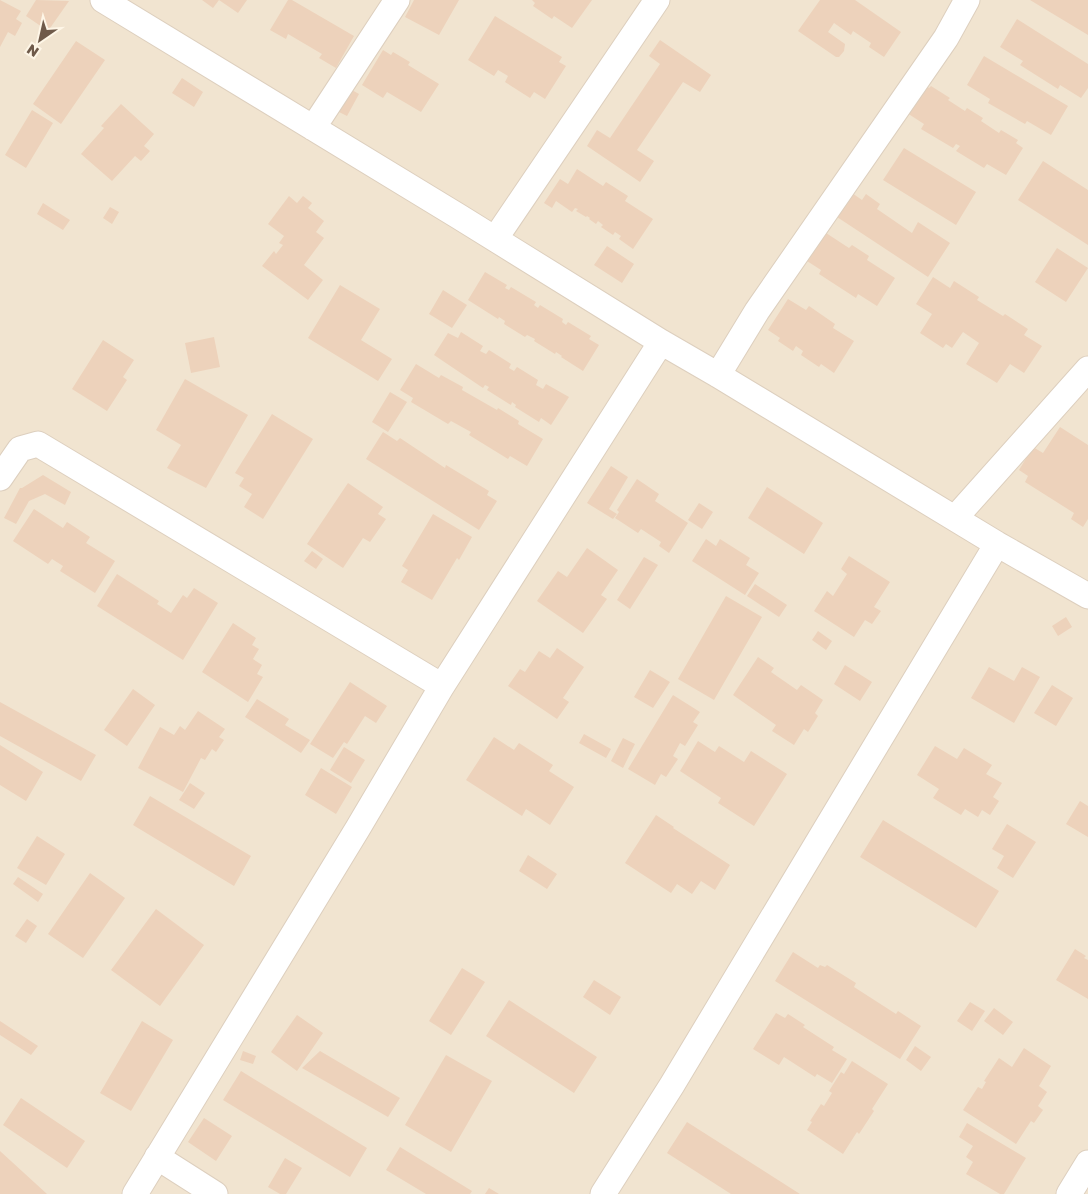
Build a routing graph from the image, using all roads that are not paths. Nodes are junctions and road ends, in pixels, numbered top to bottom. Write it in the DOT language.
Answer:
graph roads {
  1 [pos="397,0"];
  2 [pos="657,0"];
  3 [pos="968,0"];
  4 [pos="115,3"];
  5 [pos="313,128"];
  6 [pos="495,239"];
  7 [pos="660,342"];
  8 [pos="1088,369"];
  9 [pos="718,375"];
  10 [pos="0,478"];
  11 [pos="955,518"];
  12 [pos="997,544"];
  13 [pos="1088,596"];
  14 [pos="442,686"];
  15 [pos="157,1157"];
  16 [pos="1088,1162"];
  17 [pos="135,1194"];
  18 [pos="215,1194"];
  19 [pos="602,1194"];
  20 [pos="1069,1194"];
  1 -- 5 [label="street"];
  2 -- 6 [label="street"];
  3 -- 9 [label="street"];
  4 -- 5 [label="street"];
  5 -- 6 [label="street"];
  6 -- 7 [label="street"];
  7 -- 9 [label="street"];
  7 -- 14 [label="street"];
  8 -- 11 [label="street"];
  9 -- 11 [label="street"];
  10 -- 14 [label="street"];
  11 -- 12 [label="street"];
  12 -- 13 [label="street"];
  12 -- 19 [label="street"];
  14 -- 15 [label="street"];
  15 -- 17 [label="street"];
  15 -- 18 [label="street"];
  16 -- 20 [label="street"];
}
